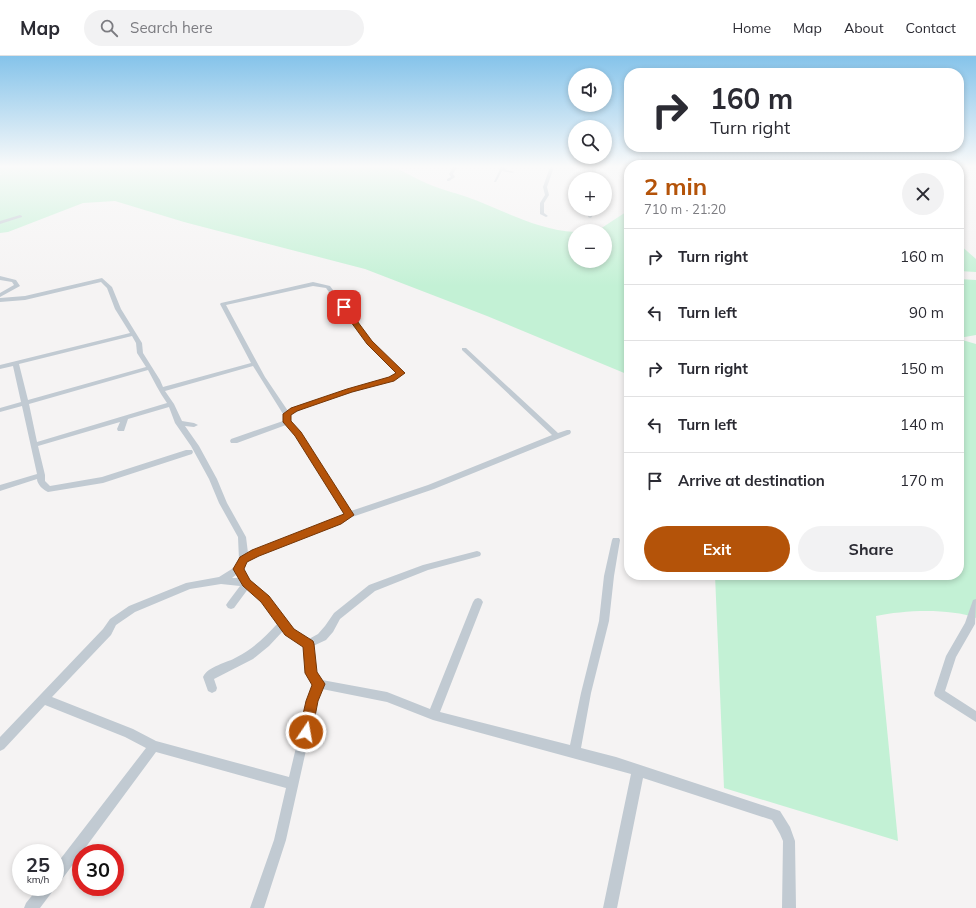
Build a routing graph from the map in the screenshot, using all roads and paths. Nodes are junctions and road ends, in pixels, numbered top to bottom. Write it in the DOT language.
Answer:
graph roads {
  1 [pos="542,207"];
  2 [pos="20,216"];
  3 [pos="546,216"];
  4 [pos="0,223"];
  5 [pos="0,278"];
  6 [pos="0,295"];
  7 [pos="0,300"];
  8 [pos="134,334"];
  9 [pos="464,349"];
  10 [pos="16,363"];
  11 [pos="255,364"];
  12 [pos="0,367"];
  13 [pos="149,368"];
  14 [pos="161,390"];
  15 [pos="25,403"];
  16 [pos="171,404"];
  17 [pos="0,410"];
  18 [pos="125,418"];
  19 [pos="287,418"];
  20 [pos="179,423"];
  21 [pos="194,425"];
  22 [pos="121,429"];
  23 [pos="568,432"];
  24 [pos="557,436"];
  25 [pos="234,441"];
  26 [pos="34,445"];
  27 [pos="189,452"];
  28 [pos="41,475"];
  29 [pos="0,488"];
  30 [pos="349,515"];
  31 [pos="616,540"];
  32 [pos="477,554"];
  33 [pos="244,560"];
  34 [pos="238,569"];
  35 [pos="221,580"];
  36 [pos="247,583"];
  37 [pos="478,602"];
  38 [pos="976,603"];
  39 [pos="231,605"];
  40 [pos="283,624"];
  41 [pos="308,644"];
  42 [pos="319,684"];
  43 [pos="212,688"];
  44 [pos="44,699"];
  45 [pos="433,715"];
  46 [pos="976,717"];
  47 [pos="0,745"];
  48 [pos="154,746"];
  49 [pos="574,752"];
  50 [pos="638,771"];
  51 [pos="293,784"];
  52 [pos="64,865"];
  53 [pos="40,896"];
  54 [pos="31,908"];
  55 [pos="258,908"];
  56 [pos="610,908"];
  57 [pos="789,908"];
  1 -- 3 [label="street"];
  2 -- 4 [label="street"];
  5 -- 6 [label="street"];
  7 -- 8 [label="street"];
  8 -- 10 [label="street"];
  8 -- 13 [label="street"];
  9 -- 24 [label="street"];
  10 -- 12 [label="street"];
  10 -- 15 [label="street"];
  11 -- 14 [label="street"];
  11 -- 19 [label="street"];
  11 -- 19 [label="street"];
  13 -- 14 [label="street"];
  13 -- 15 [label="street"];
  14 -- 16 [label="street"];
  15 -- 17 [label="street"];
  15 -- 26 [label="street"];
  16 -- 18 [label="street"];
  16 -- 20 [label="street"];
  18 -- 22 [label="street"];
  18 -- 26 [label="street"];
  19 -- 25 [label="street"];
  19 -- 30 [label="street"];
  20 -- 21 [label="street"];
  20 -- 33 [label="street"];
  23 -- 24 [label="street"];
  24 -- 30 [label="street"];
  26 -- 28 [label="street"];
  27 -- 28 [label="street"];
  28 -- 29 [label="street"];
  30 -- 33 [label="street"];
  31 -- 49 [label="street"];
  32 -- 41 [label="street"];
  33 -- 34 [label="street"];
  34 -- 35 [label="street"];
  34 -- 36 [label="street"];
  35 -- 36 [label="street"];
  35 -- 44 [label="street"];
  36 -- 39 [label="street"];
  36 -- 40 [label="street"];
  37 -- 45 [label="street"];
  38 -- 46 [label="street"];
  40 -- 41 [label="street"];
  40 -- 43 [label="street"];
  41 -- 42 [label="street"];
  42 -- 45 [label="street"];
  42 -- 51 [label="street"];
  44 -- 47 [label="street"];
  44 -- 48 [label="street"];
  45 -- 49 [label="street"];
  48 -- 51 [label="street"];
  48 -- 52 [label="street"];
  49 -- 50 [label="street"];
  50 -- 56 [label="street"];
  50 -- 57 [label="street"];
  51 -- 55 [label="street"];
  53 -- 54 [label="street"];
}
